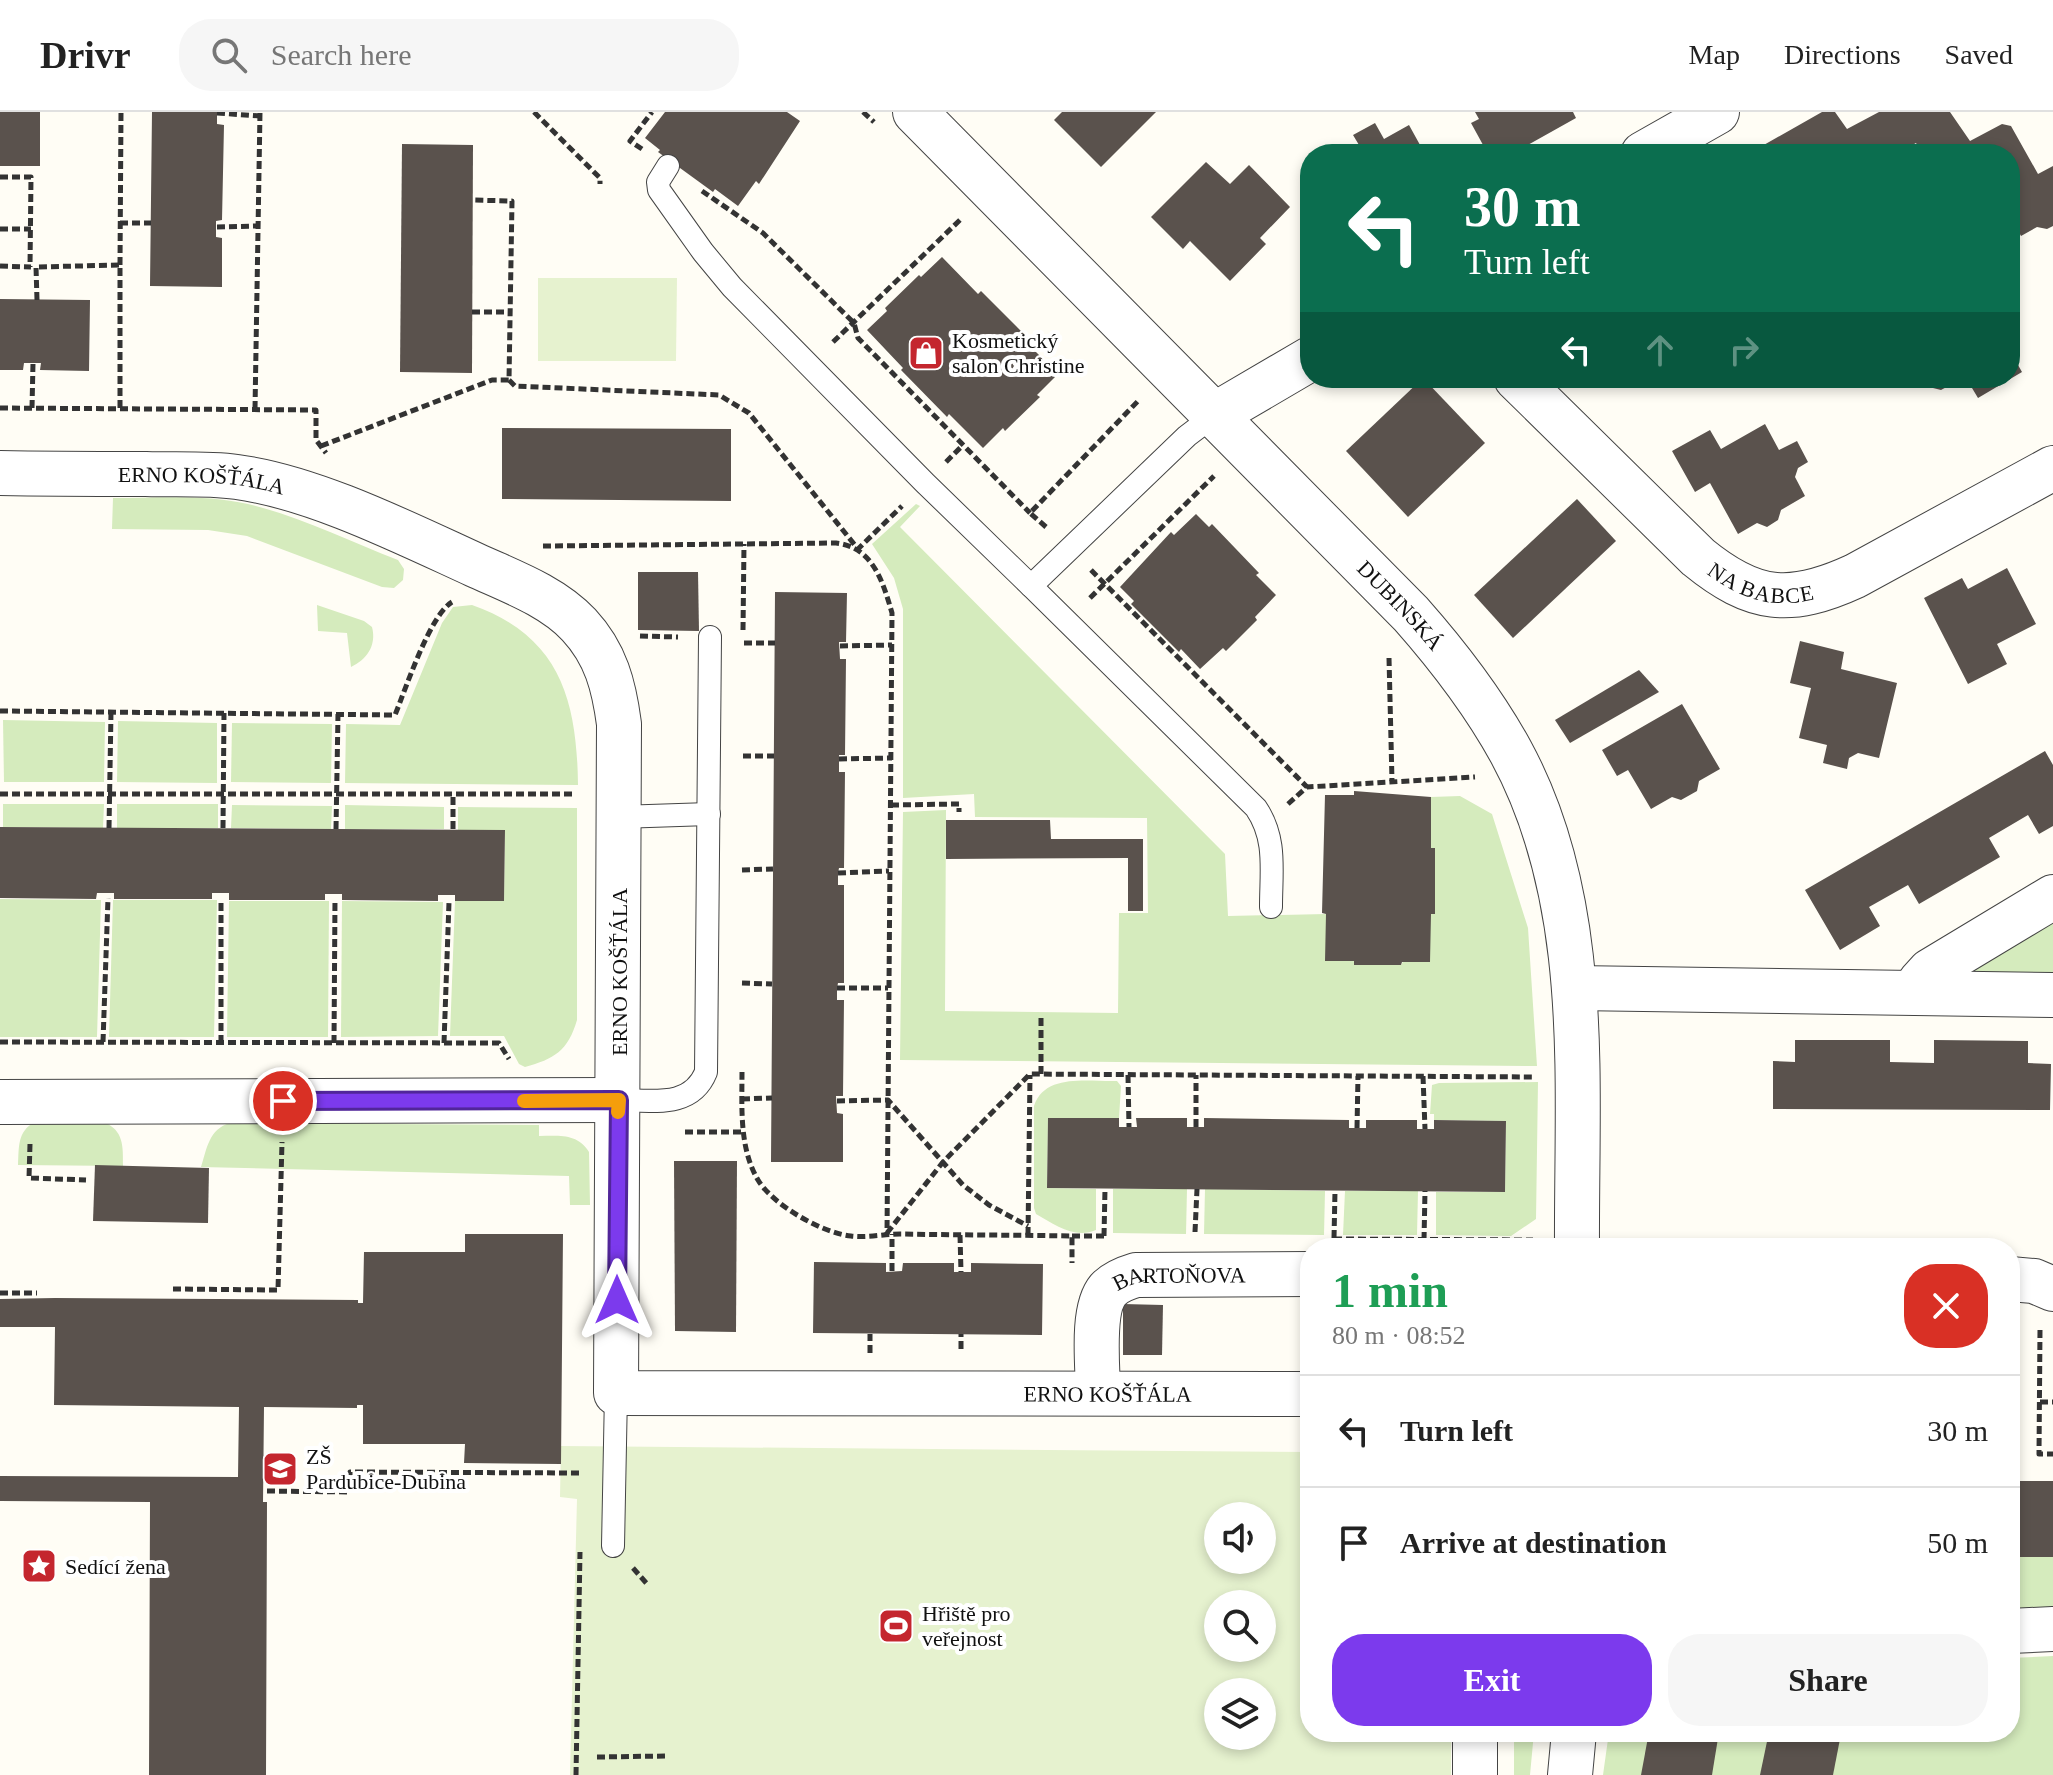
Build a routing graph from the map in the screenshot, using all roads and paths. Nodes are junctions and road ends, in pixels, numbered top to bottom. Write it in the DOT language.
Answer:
graph roads {
  1 [pos="121,112"];
  2 [pos="534,112"];
  3 [pos="652,112"];
  4 [pos="863,112"];
  5 [pos="1717,112"];
  6 [pos="217,113"];
  7 [pos="260,114"];
  8 [pos="900,122"];
  9 [pos="1661,144"];
  10 [pos="668,166"];
  11 [pos="0,177"];
  12 [pos="600,184"];
  13 [pos="472,200"];
  14 [pos="967,212"];
  15 [pos="120,223"];
  16 [pos="151,223"];
  17 [pos="258,226"];
  18 [pos="217,227"];
  19 [pos="0,229"];
  20 [pos="31,229"];
  21 [pos="120,265"];
  22 [pos="0,266"];
  23 [pos="33,267"];
  24 [pos="37,300"];
  25 [pos="472,312"];
  26 [pos="510,312"];
  27 [pos="854,323"];
  28 [pos="33,363"];
  29 [pos="808,365"];
  30 [pos="1300,365"];
  31 [pos="509,380"];
  32 [pos="1526,388"];
  33 [pos="0,408"];
  34 [pos="32,408"];
  35 [pos="120,408"];
  36 [pos="255,409"];
  37 [pos="316,410"];
  38 [pos="1201,425"];
  39 [pos="321,446"];
  40 [pos="2053,468"];
  41 [pos="0,473"];
  42 [pos="925,483"];
  43 [pos="1030,513"];
  44 [pos="1069,549"];
  45 [pos="1105,584"];
  46 [pos="1031,586"];
  47 [pos="462,596"];
  48 [pos="1067,621"];
  49 [pos="710,637"];
  50 [pos="744,643"];
  51 [pos="775,643"];
  52 [pos="892,645"];
  53 [pos="840,646"];
  54 [pos="1389,657"];
  55 [pos="0,711"];
  56 [pos="111,712"];
  57 [pos="224,713"];
  58 [pos="338,714"];
  59 [pos="743,756"];
  60 [pos="774,756"];
  61 [pos="892,758"];
  62 [pos="839,759"];
  63 [pos="1484,776"];
  64 [pos="1392,781"];
  65 [pos="1307,787"];
  66 [pos="0,794"];
  67 [pos="109,794"];
  68 [pos="223,794"];
  69 [pos="337,794"];
  70 [pos="453,794"];
  71 [pos="891,805"];
  72 [pos="601,806"];
  73 [pos="959,812"];
  74 [pos="709,814"];
  75 [pos="1266,823"];
  76 [pos="109,828"];
  77 [pos="223,828"];
  78 [pos="336,829"];
  79 [pos="453,829"];
  80 [pos="773,869"];
  81 [pos="742,870"];
  82 [pos="889,871"];
  83 [pos="838,873"];
  84 [pos="2053,897"];
  85 [pos="108,898"];
  86 [pos="221,899"];
  87 [pos="335,899"];
  88 [pos="449,902"];
  89 [pos="1271,907"];
  90 [pos="742,983"];
  91 [pos="772,984"];
  92 [pos="837,988"];
  93 [pos="888,988"];
  94 [pos="1575,988"];
  95 [pos="1917,993"];
  96 [pos="2053,995"];
  97 [pos="1041,1018"];
  98 [pos="0,1042"];
  99 [pos="103,1042"];
  100 [pos="221,1043"];
  101 [pos="334,1043"];
  102 [pos="444,1043"];
  103 [pos="512,1063"];
  104 [pos="1030,1074"];
  105 [pos="1041,1074"];
  106 [pos="1128,1075"];
  107 [pos="1196,1075"];
  108 [pos="1358,1076"];
  109 [pos="1423,1076"];
  110 [pos="1526,1076"];
  111 [pos="772,1098"];
  112 [pos="742,1099"];
  113 [pos="619,1100"];
  114 [pos="837,1101"];
  115 [pos="0,1102"];
  116 [pos="741,1122"];
  117 [pos="1129,1127"];
  118 [pos="1196,1127"];
  119 [pos="1357,1128"];
  120 [pos="1425,1129"];
  121 [pos="943,1162"];
  122 [pos="30,1165"];
  123 [pos="281,1169"];
  124 [pos="86,1180"];
  125 [pos="1105,1189"];
  126 [pos="1197,1189"];
  127 [pos="1335,1191"];
  128 [pos="1425,1191"];
  129 [pos="1028,1226"];
  130 [pos="890,1234"];
  131 [pos="960,1235"];
  132 [pos="1028,1235"];
  133 [pos="1104,1236"];
  134 [pos="1195,1237"];
  135 [pos="1334,1238"];
  136 [pos="1424,1238"];
  137 [pos="1558,1238"];
  138 [pos="1072,1267"];
  139 [pos="892,1271"];
  140 [pos="961,1272"];
  141 [pos="1300,1274"];
  142 [pos="2020,1280"];
  143 [pos="173,1289"];
  144 [pos="0,1293"];
  145 [pos="37,1293"];
  146 [pos="2047,1308"];
  147 [pos="616,1393"];
  148 [pos="1098,1393"];
  149 [pos="1300,1394"];
  150 [pos="2040,1402"];
  151 [pos="2053,1402"];
  152 [pos="2053,1454"];
  153 [pos="615,1473"];
  154 [pos="267,1491"];
  155 [pos="580,1537"];
  156 [pos="613,1546"];
  157 [pos="2053,1629"];
  158 [pos="2020,1631"];
  159 [pos="1475,1742"];
  160 [pos="1573,1742"];
  161 [pos="666,1756"];
  162 [pos="597,1757"];
  163 [pos="576,1775"];
  164 [pos="1475,1775"];
  165 [pos="1570,1775"];
  1 -- 15 [label="path"];
  2 -- 12 [label="path"];
  3 -- 10 [label="path"];
  4 -- 8 [label="path"];
  5 -- 9 [label="street"];
  6 -- 7 [label="path"];
  7 -- 17 [label="path"];
  8 -- 38 [label="street, DUBINSKÁ"];
  10 -- 27 [label="path"];
  10 -- 29 [label="lane"];
  11 -- 20 [label="path"];
  13 -- 26 [label="path"];
  14 -- 27 [label="path"];
  15 -- 16 [label="path"];
  15 -- 21 [label="path"];
  17 -- 18 [label="path"];
  17 -- 36 [label="path"];
  19 -- 20 [label="path"];
  20 -- 23 [label="path"];
  21 -- 23 [label="path"];
  21 -- 35 [label="path"];
  22 -- 23 [label="path"];
  23 -- 24 [label="path"];
  25 -- 26 [label="path"];
  26 -- 31 [label="path"];
  27 -- 29 [label="path"];
  27 -- 43 [label="path"];
  28 -- 34 [label="path"];
  29 -- 42 [label="lane"];
  30 -- 38 [label="street"];
  31 -- 39 [label="path"];
  31 -- 42 [label="path"];
  32 -- 40 [label="street, NA BABCE"];
  33 -- 34 [label="path"];
  34 -- 35 [label="path"];
  35 -- 36 [label="path"];
  36 -- 37 [label="path"];
  38 -- 43 [label="path"];
  38 -- 44 [label="lane"];
  38 -- 45 [label="path"];
  38 -- 94 [label="street, DUBINSKÁ"];
  41 -- 72 [label="street, ERNO KOŠŤÁLA"];
  42 -- 46 [label="lane"];
  43 -- 44 [label="path"];
  44 -- 45 [label="path"];
  44 -- 46 [label="lane"];
  45 -- 48 [label="path"];
  45 -- 65 [label="path"];
  46 -- 48 [label="lane"];
  47 -- 58 [label="path"];
  48 -- 75 [label="lane"];
  49 -- 74 [label="lane"];
  50 -- 51 [label="path"];
  52 -- 53 [label="path"];
  54 -- 64 [label="path"];
  55 -- 56 [label="path"];
  56 -- 57 [label="path"];
  56 -- 67 [label="path"];
  57 -- 58 [label="path"];
  57 -- 68 [label="path"];
  58 -- 69 [label="path"];
  59 -- 60 [label="path"];
  61 -- 62 [label="path"];
  63 -- 64 [label="path"];
  64 -- 65 [label="path"];
  65 -- 75 [label="path"];
  66 -- 67 [label="path"];
  67 -- 68 [label="path"];
  67 -- 76 [label="path"];
  68 -- 69 [label="path"];
  68 -- 77 [label="path"];
  69 -- 70 [label="path"];
  69 -- 78 [label="path"];
  70 -- 72 [label="path"];
  70 -- 79 [label="path"];
  71 -- 73 [label="path"];
  72 -- 74 [label="lane"];
  72 -- 113 [label="street, ERNO KOŠŤÁLA"];
  74 -- 113 [label="lane"];
  75 -- 89 [label="lane"];
  80 -- 81 [label="path"];
  82 -- 83 [label="path"];
  84 -- 95 [label="street"];
  85 -- 99 [label="path"];
  86 -- 100 [label="path"];
  87 -- 101 [label="path"];
  88 -- 102 [label="path"];
  90 -- 91 [label="path"];
  92 -- 93 [label="path"];
  94 -- 95 [label="street"];
  94 -- 137 [label="street, DUBINSKÁ"];
  95 -- 96 [label="street"];
  97 -- 105 [label="path"];
  98 -- 99 [label="path"];
  99 -- 100 [label="path"];
  100 -- 101 [label="path"];
  101 -- 102 [label="path"];
  102 -- 103 [label="path"];
  104 -- 105 [label="path"];
  104 -- 121 [label="path"];
  104 -- 129 [label="path"];
  105 -- 106 [label="path"];
  106 -- 107 [label="path"];
  106 -- 117 [label="path"];
  107 -- 108 [label="path"];
  107 -- 118 [label="path"];
  108 -- 109 [label="path"];
  108 -- 119 [label="path"];
  109 -- 110 [label="path"];
  109 -- 120 [label="path"];
  111 -- 112 [label="path"];
  113 -- 115 [label="street"];
  113 -- 147 [label="street, ERNO KOŠŤÁLA"];
  114 -- 121 [label="path"];
  116 -- 130 [label="path"];
  121 -- 129 [label="path"];
  121 -- 130 [label="path"];
  122 -- 124 [label="path"];
  123 -- 143 [label="path"];
  125 -- 133 [label="path"];
  126 -- 134 [label="path"];
  127 -- 135 [label="path"];
  128 -- 136 [label="path"];
  129 -- 132 [label="path"];
  130 -- 131 [label="path"];
  130 -- 139 [label="path"];
  131 -- 132 [label="path"];
  131 -- 140 [label="path"];
  132 -- 138 [label="path"];
  141 -- 148 [label="street, BARTOŇOVA"];
  142 -- 146 [label="street"];
  144 -- 145 [label="path"];
  146 -- 150 [label="path"];
  147 -- 148 [label="street, ERNO KOŠŤÁLA"];
  147 -- 153 [label="lane"];
  148 -- 149 [label="street, ERNO KOŠŤÁLA"];
  150 -- 151 [label="path"];
  150 -- 152 [label="path"];
  153 -- 154 [label="path"];
  153 -- 156 [label="lane"];
  155 -- 163 [label="path"];
  157 -- 158 [label="street"];
  159 -- 164 [label="street"];
  160 -- 165 [label="street"];
  161 -- 162 [label="path"];
}
